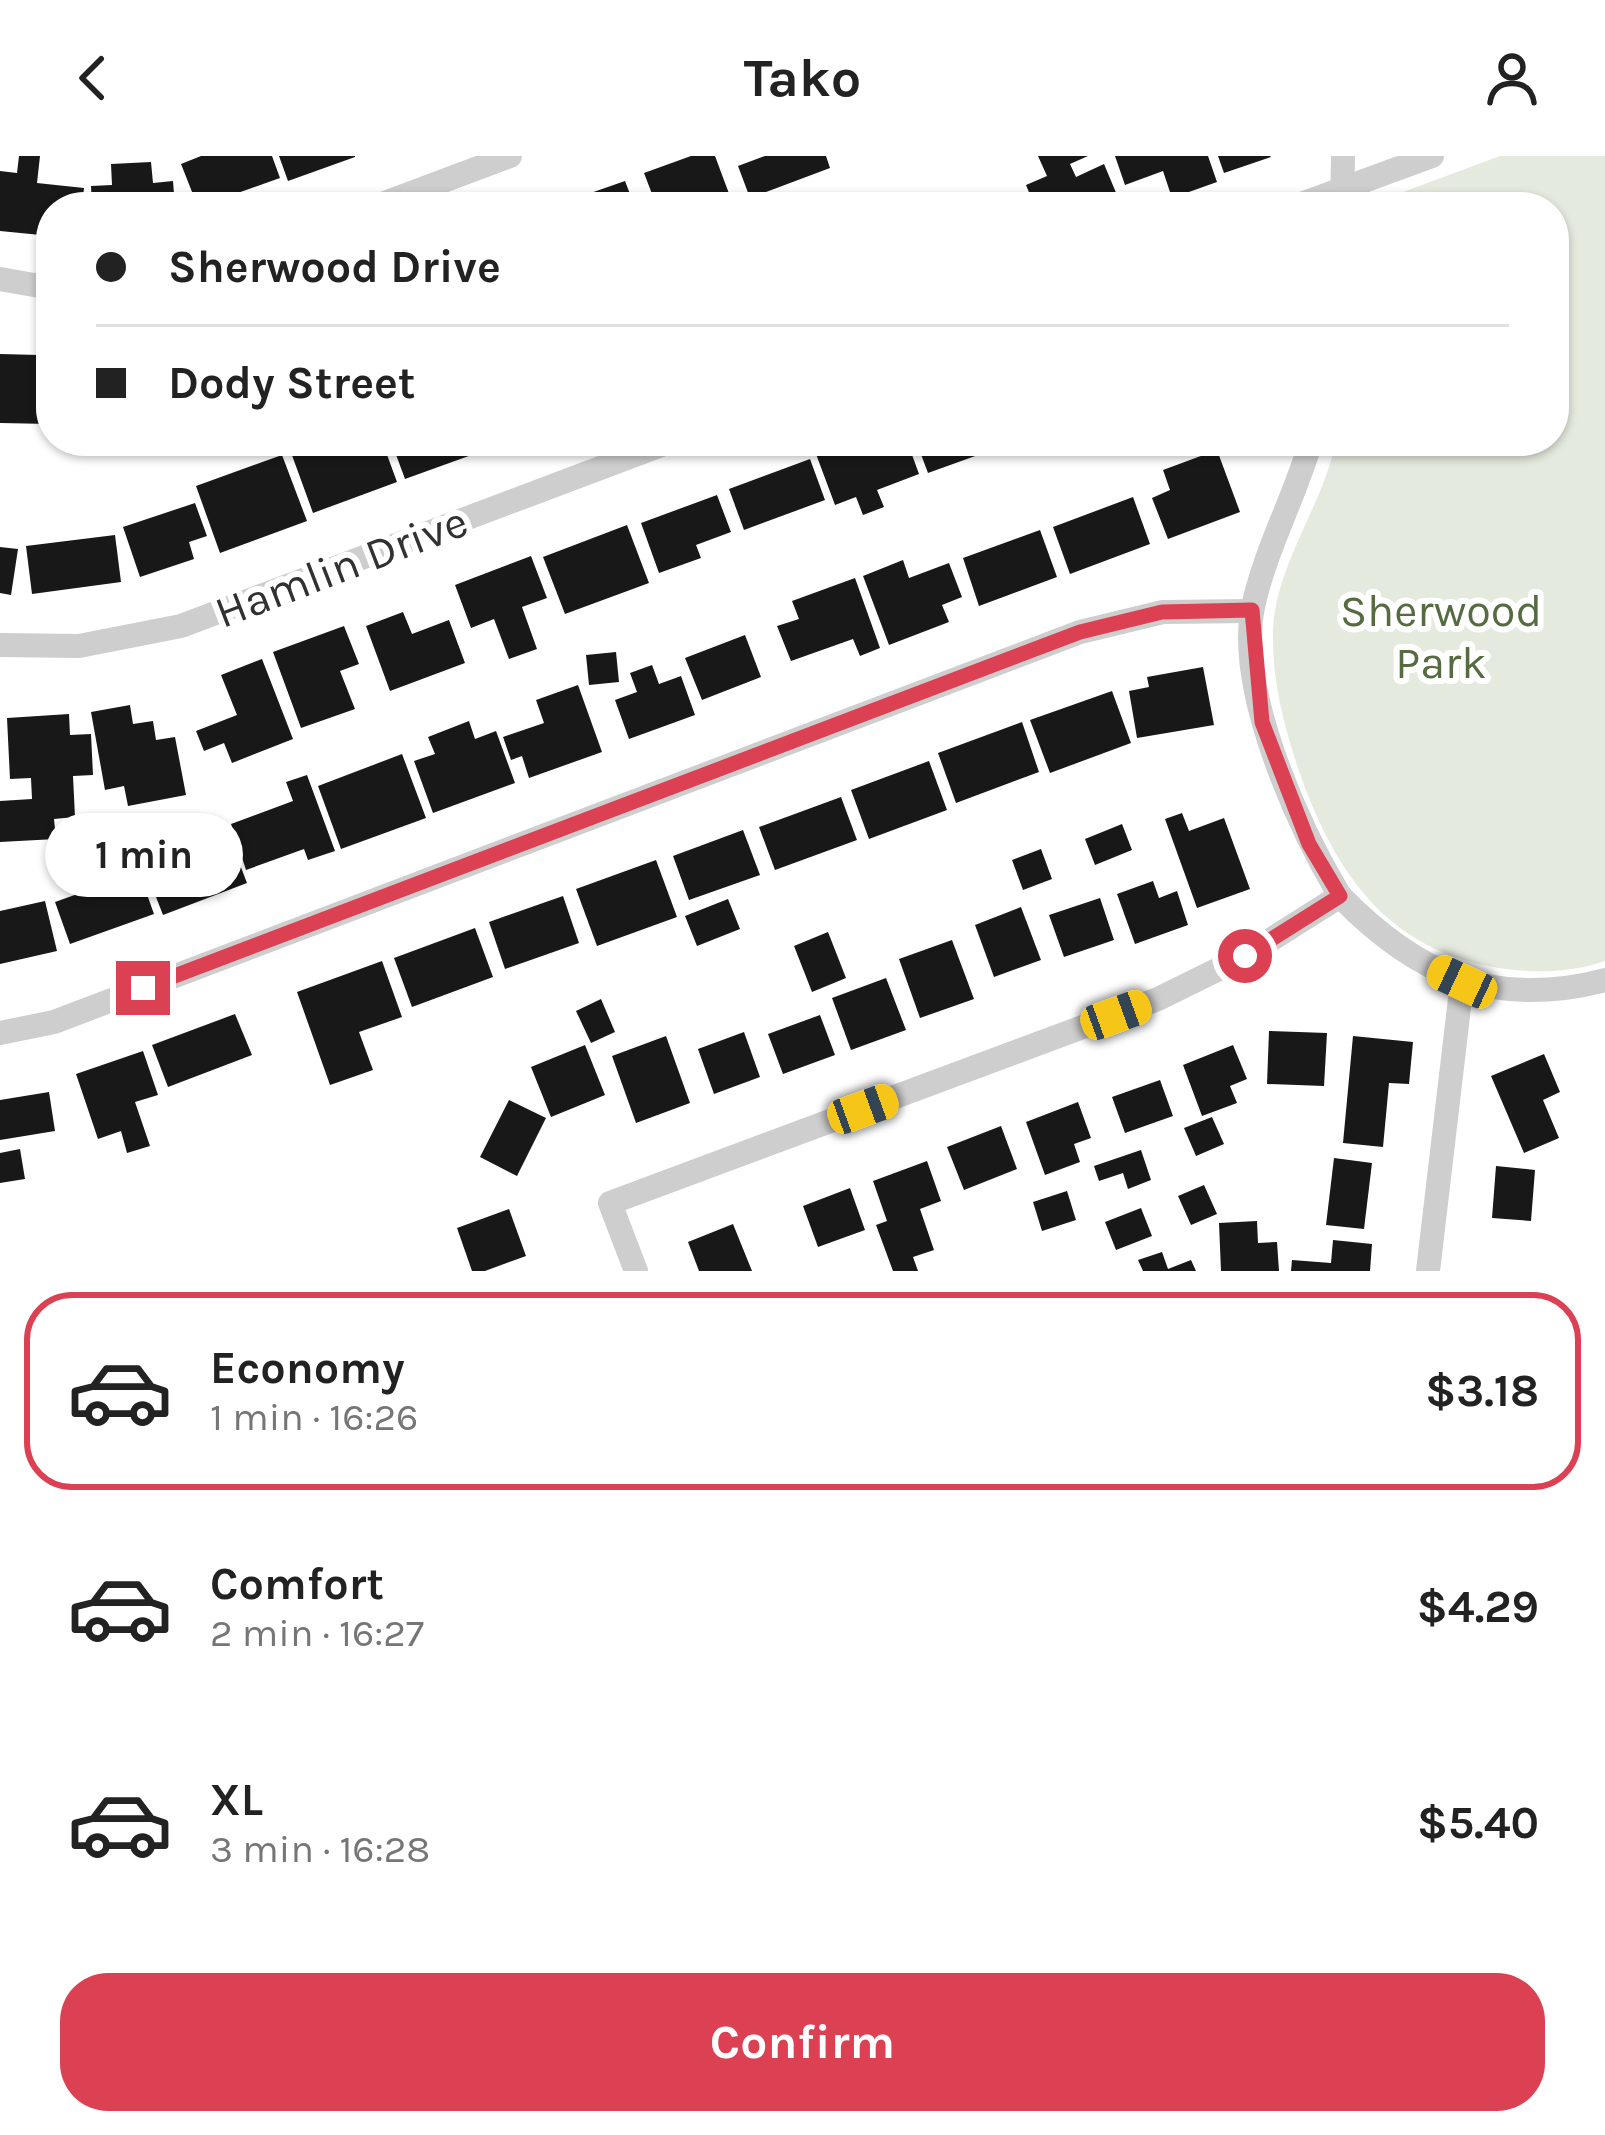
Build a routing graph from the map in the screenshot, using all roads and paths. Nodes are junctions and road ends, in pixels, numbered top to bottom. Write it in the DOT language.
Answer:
graph roads {
  1 [pos="510,156"];
  2 [pos="1343,156"];
  3 [pos="1432,156"];
  4 [pos="414,192"];
  5 [pos="1343,192"];
  6 [pos="1356,192"];
  7 [pos="0,279"];
  8 [pos="36,285"];
  9 [pos="632,456"];
  10 [pos="1306,456"];
  11 [pos="1252,610"];
  12 [pos="0,645"];
  13 [pos="1340,896"];
  14 [pos="1605,980"];
  15 [pos="1462,982"];
  16 [pos="0,1034"];
  17 [pos="636,1271"];
  18 [pos="1428,1271"];
  1 -- 4 [label="street"];
  2 -- 5 [label="street"];
  3 -- 6 [label="street"];
  7 -- 8 [label="street"];
  9 -- 12 [label="street, Hamlin Drive"];
  10 -- 11 [label="street"];
  11 -- 13 [label="street"];
  11 -- 16 [label="street"];
  13 -- 15 [label="street"];
  13 -- 17 [label="street"];
  14 -- 15 [label="street"];
  15 -- 18 [label="street"];
}
